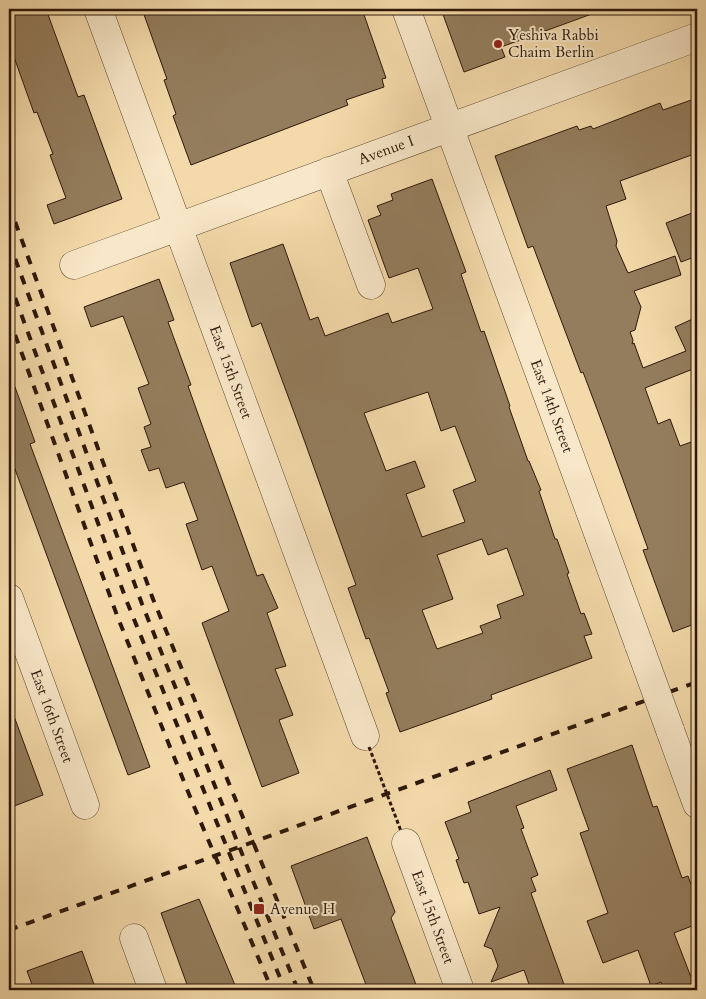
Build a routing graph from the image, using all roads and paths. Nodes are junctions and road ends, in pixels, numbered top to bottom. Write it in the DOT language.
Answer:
graph roads {
  1 [pos="98,9"];
  2 [pos="406,9"];
  3 [pos="697,37"];
  4 [pos="449,127"];
  5 [pos="329,171"];
  6 [pos="178,227"];
  7 [pos="74,265"];
  8 [pos="371,285"];
  9 [pos="9,598"];
  10 [pos="367,742"];
  11 [pos="697,804"];
  12 [pos="85,805"];
  13 [pos="403,837"];
  14 [pos="134,938"];
  15 [pos="153,990"];
  16 [pos="460,990"];
  1 -- 6 [label="street, East 15th Street"];
  2 -- 4 [label="street, East 14th Street"];
  3 -- 4 [label="street, Avenue I"];
  4 -- 5 [label="street, Avenue I"];
  4 -- 11 [label="street, East 14th Street, bridge"];
  5 -- 6 [label="street, Avenue I"];
  5 -- 8 [label="street"];
  6 -- 7 [label="street, Avenue I"];
  6 -- 10 [label="street, East 15th Street"];
  9 -- 12 [label="street, East 16th Street"];
  10 -- 13 [label="path, bridge"];
  13 -- 16 [label="street, East 15th Street"];
  14 -- 15 [label="street"];
}
